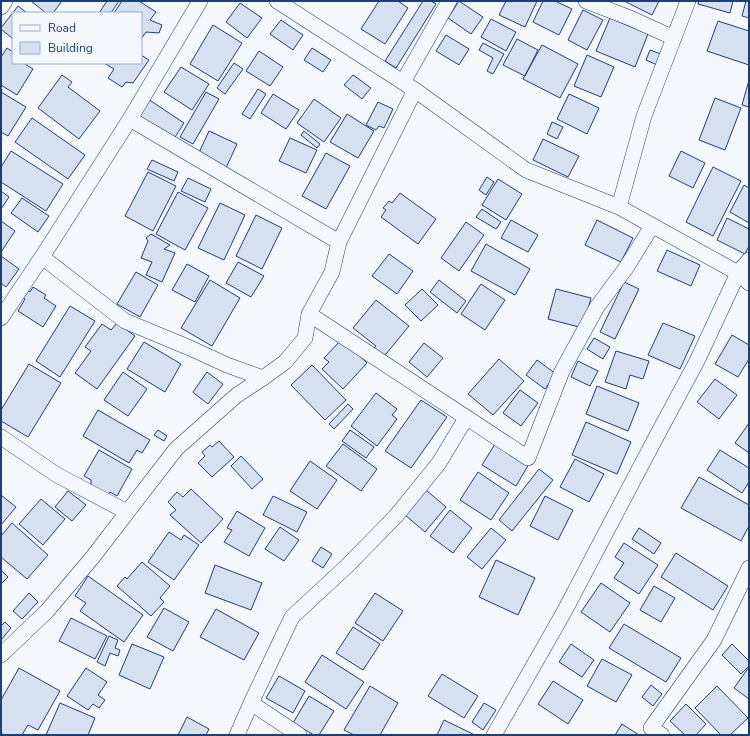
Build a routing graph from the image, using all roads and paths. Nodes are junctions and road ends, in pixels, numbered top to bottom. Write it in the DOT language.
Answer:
graph roads {
  1 [pos="5,1"];
  2 [pos="200,1"];
  3 [pos="277,1"];
  4 [pos="449,1"];
  5 [pos="586,1"];
  6 [pos="688,1"];
  7 [pos="1,7"];
  8 [pos="674,38"];
  9 [pos="409,86"];
  10 [pos="130,119"];
  11 [pos="619,207"];
  12 [pos="652,226"];
  13 [pos="339,242"];
  14 [pos="42,257"];
  15 [pos="749,260"];
  16 [pos="744,278"];
  17 [pos="309,314"];
  18 [pos="1,318"];
  19 [pos="263,378"];
  20 [pos="466,418"];
  21 [pos="1,437"];
  22 [pos="127,512"];
  23 [pos="749,568"];
  24 [pos="1,655"];
  25 [pos="251,703"];
  26 [pos="237,735"];
  27 [pos="299,735"];
  28 [pos="494,735"];
  29 [pos="662,735"];
  1 -- 7 [label="street"];
  2 -- 10 [label="street"];
  3 -- 9 [label="street"];
  4 -- 9 [label="street"];
  5 -- 8 [label="street"];
  6 -- 8 [label="street"];
  8 -- 11 [label="street"];
  9 -- 11 [label="street"];
  9 -- 13 [label="street"];
  10 -- 13 [label="street"];
  10 -- 14 [label="street"];
  11 -- 12 [label="street"];
  12 -- 16 [label="street"];
  12 -- 20 [label="street"];
  13 -- 17 [label="street"];
  14 -- 18 [label="street"];
  14 -- 19 [label="street"];
  15 -- 16 [label="street"];
  16 -- 28 [label="street"];
  17 -- 19 [label="street"];
  17 -- 20 [label="street"];
  19 -- 22 [label="street"];
  20 -- 25 [label="street"];
  21 -- 22 [label="street"];
  22 -- 24 [label="street"];
  23 -- 29 [label="street"];
  25 -- 26 [label="street"];
  25 -- 27 [label="street"];
}
